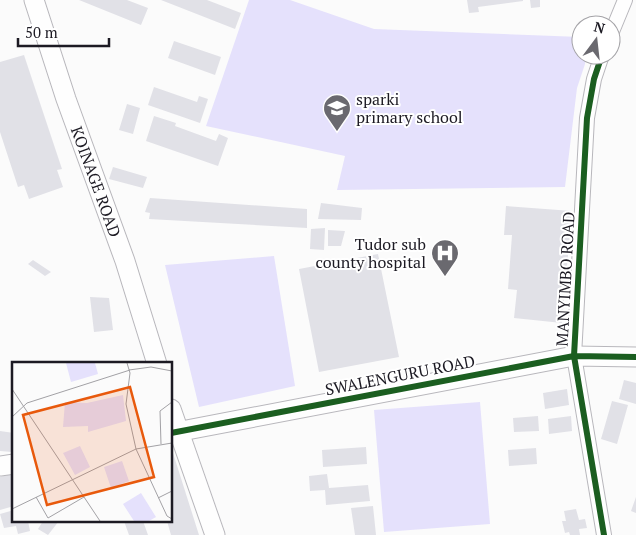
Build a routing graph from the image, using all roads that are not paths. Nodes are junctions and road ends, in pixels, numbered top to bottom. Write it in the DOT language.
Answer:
graph roads {
  1 [pos="34,0"];
  2 [pos="625,0"];
  3 [pos="619,15"];
  4 [pos="599,65"];
  5 [pos="574,356"];
  6 [pos="636,357"];
  7 [pos="156,362"];
  8 [pos="172,414"];
  9 [pos="175,432"];
  10 [pos="215,535"];
  11 [pos="604,535"];
  1 -- 7 [label="street, KOINAGE ROAD"];
  2 -- 3 [label="street"];
  4 -- 5 [label="street, MANYIMBO ROAD"];
  5 -- 6 [label="street, SWALENGURU ROAD"];
  5 -- 9 [label="street, SWALENGURU ROAD"];
  5 -- 11 [label="street, MANYIMBO ROAD"];
  8 -- 9 [label="street"];
  9 -- 10 [label="street"];
}
